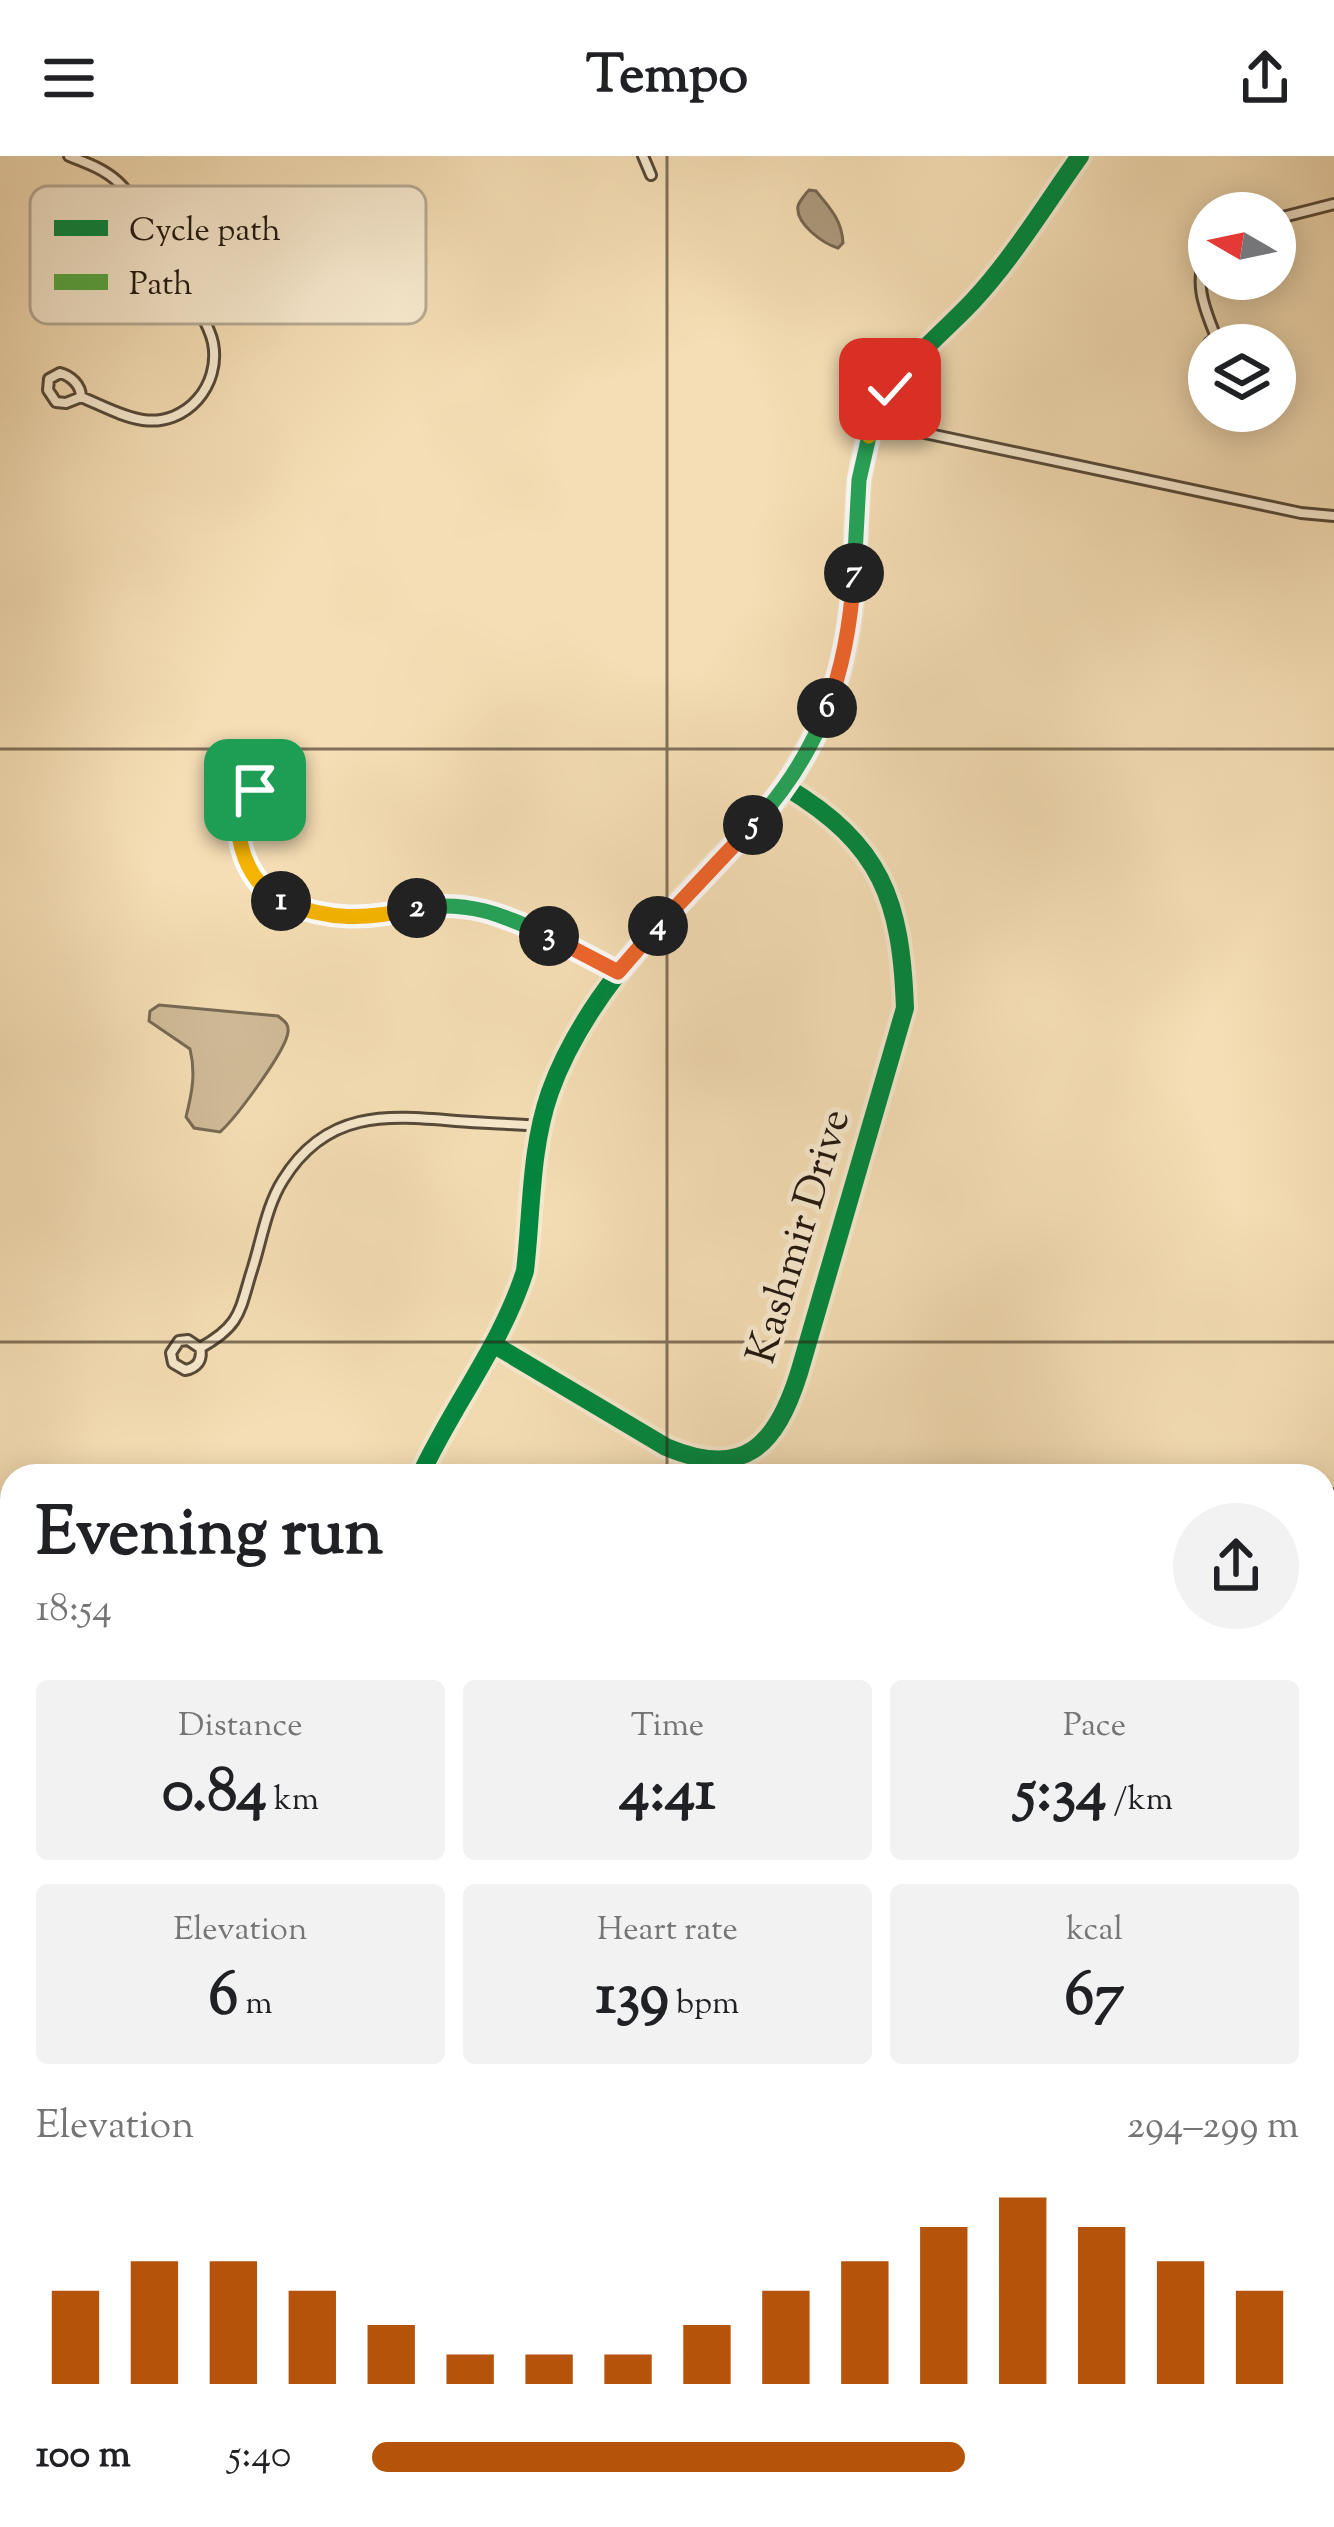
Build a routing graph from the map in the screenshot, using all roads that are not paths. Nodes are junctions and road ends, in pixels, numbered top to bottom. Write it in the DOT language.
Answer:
graph roads {
  1 [pos="69,156"];
  2 [pos="643,156"];
  3 [pos="1080,156"];
  4 [pos="651,175"];
  5 [pos="120,186"];
  6 [pos="1334,203"];
  7 [pos="1296,213"];
  8 [pos="205,324"];
  9 [pos="82,397"];
  10 [pos="873,422"];
  11 [pos="1334,516"];
  12 [pos="786,787"];
  13 [pos="238,820"];
  14 [pos="618,972"];
  15 [pos="539,1126"];
  16 [pos="494,1344"];
  17 [pos="200,1348"];
  18 [pos="426,1464"];
  1 -- 5 [label="street"];
  2 -- 4 [label="street"];
  3 -- 10 [label="street"];
  6 -- 7 [label="street"];
  8 -- 9 [label="street"];
  9 -- 9 [label="street"];
  10 -- 11 [label="street"];
  10 -- 12 [label="street"];
  12 -- 14 [label="street"];
  12 -- 16 [label="street, Kashmir Drive"];
  13 -- 13 [label="street"];
  13 -- 14 [label="street"];
  14 -- 15 [label="street"];
  15 -- 16 [label="street"];
  15 -- 17 [label="street"];
  16 -- 18 [label="street"];
  17 -- 17 [label="street"];
}
